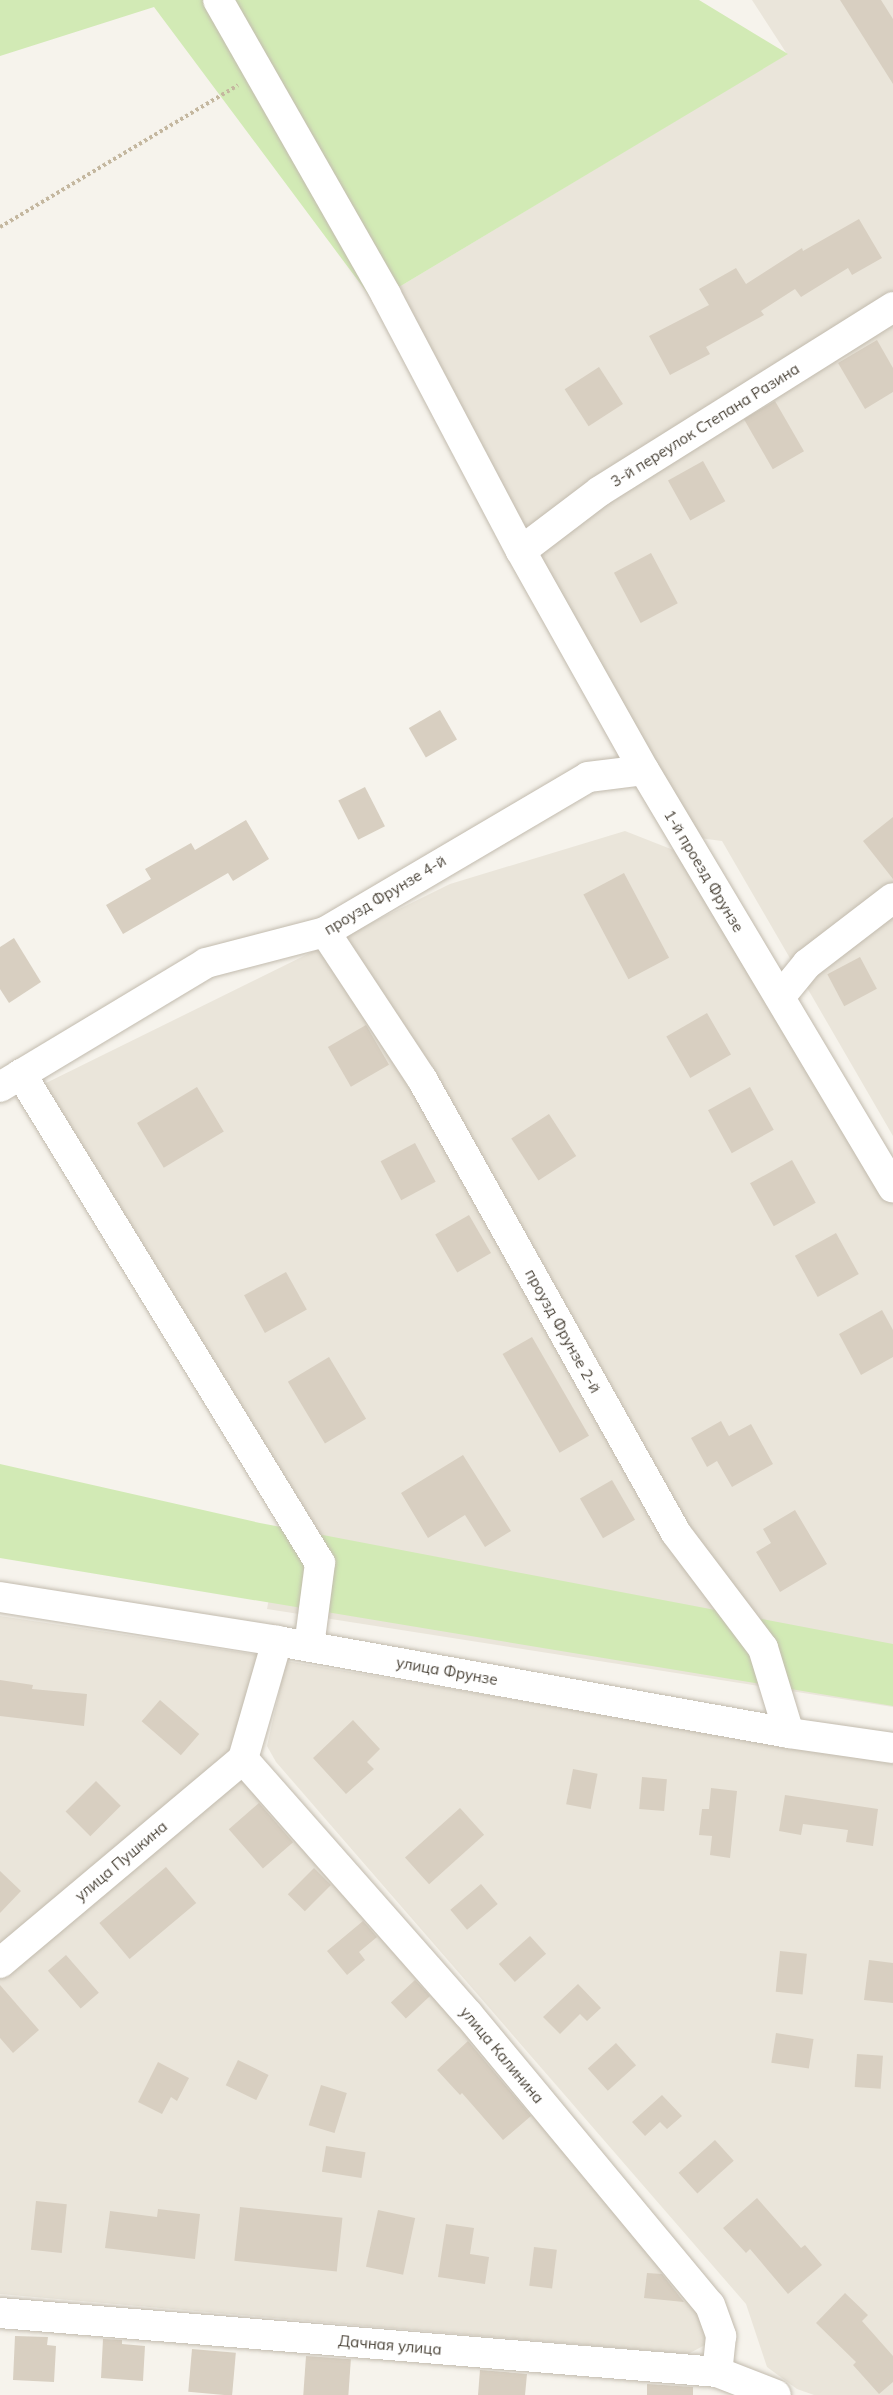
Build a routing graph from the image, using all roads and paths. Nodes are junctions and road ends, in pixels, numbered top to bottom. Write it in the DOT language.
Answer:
graph roads {
  1 [pos="218,0"];
  2 [pos="260,73"];
  3 [pos="0,227"];
  4 [pos="893,307"];
  5 [pos="521,551"];
  6 [pos="644,770"];
  7 [pos="893,898"];
  8 [pos="325,932"];
  9 [pos="780,997"];
  10 [pos="10,1081"];
  11 [pos="893,1187"];
  12 [pos="0,1597"];
  13 [pos="277,1641"];
  14 [pos="309,1646"];
  15 [pos="789,1733"];
  16 [pos="893,1748"];
  17 [pos="243,1759"];
  18 [pos="0,1963"];
  19 [pos="0,2313"];
  20 [pos="717,2372"];
  21 [pos="776,2395"];
  1 -- 2 [label="street, 1-й проезд Фрунзе"];
  2 -- 3 [label="path"];
  2 -- 5 [label="street, 1-й проезд Фрунзе"];
  4 -- 5 [label="street, 3-й переулок Степана Разина"];
  5 -- 6 [label="street, 1-й проезд Фрунзе"];
  6 -- 8 [label="street, проузд Фрунзе 4-й"];
  6 -- 9 [label="street, 1-й проезд Фрунзе"];
  7 -- 9 [label="street"];
  8 -- 10 [label="street, проузд Фрунзе 4-й"];
  8 -- 15 [label="street, проузд Фрунзе 2-й"];
  9 -- 11 [label="street, 1-й проезд Фрунзе"];
  10 -- 14 [label="street"];
  12 -- 13 [label="street, улица Фрунзе"];
  13 -- 14 [label="street, улица Фрунзе"];
  13 -- 17 [label="street"];
  14 -- 15 [label="street, улица Фрунзе"];
  15 -- 16 [label="street, улица Фрунзе"];
  17 -- 18 [label="street, улица Пушкина"];
  17 -- 20 [label="street, улица Калинина"];
  19 -- 20 [label="street, Дачная улица"];
  20 -- 21 [label="street, Дачная улица"];
}
